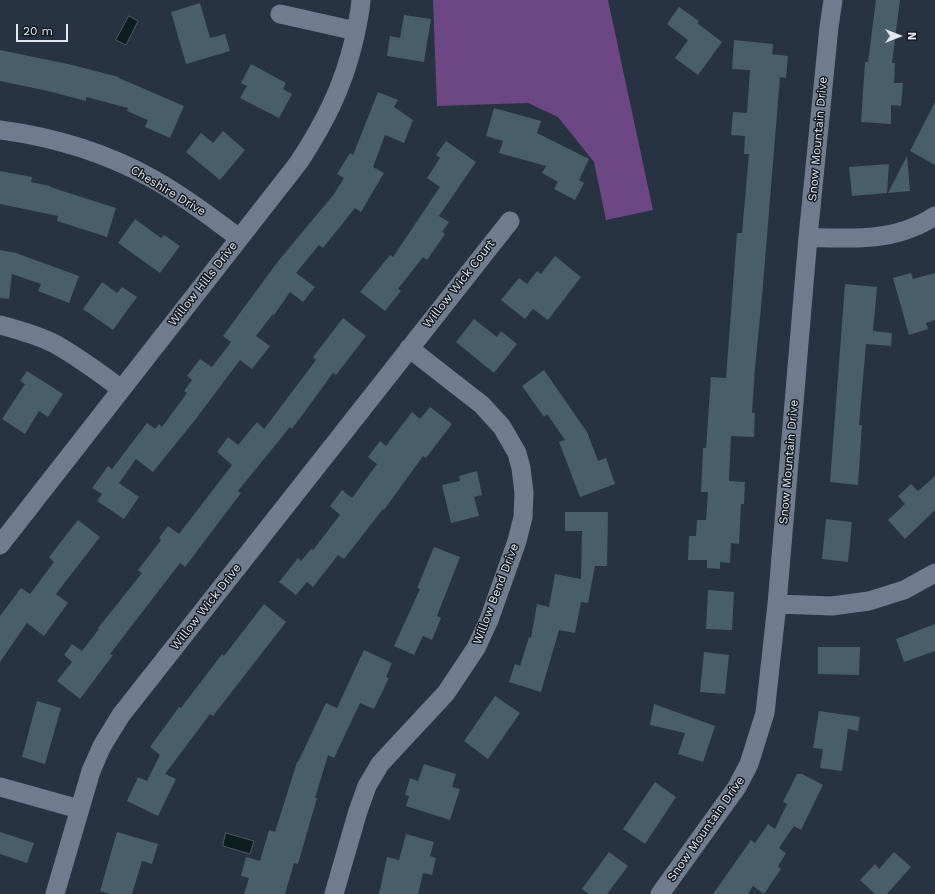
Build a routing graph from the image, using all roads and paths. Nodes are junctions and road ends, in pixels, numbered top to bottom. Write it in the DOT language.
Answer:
graph roads {
  1 [pos="360,0"];
  2 [pos="833,0"];
  3 [pos="280,14"];
  4 [pos="356,31"];
  5 [pos="0,130"];
  6 [pos="935,216"];
  7 [pos="510,221"];
  8 [pos="808,237"];
  9 [pos="239,238"];
  10 [pos="0,324"];
  11 [pos="409,348"];
  12 [pos="121,389"];
  13 [pos="0,545"];
  14 [pos="935,573"];
  15 [pos="777,604"];
  16 [pos="0,787"];
  17 [pos="79,809"];
  18 [pos="55,894"];
  19 [pos="334,894"];
  20 [pos="660,894"];
  1 -- 4 [label="street, Willow Hills Drive"];
  2 -- 8 [label="street, Snow Mountain Drive"];
  3 -- 4 [label="street"];
  4 -- 9 [label="street, Willow Hills Drive"];
  5 -- 9 [label="street, Cheshire Drive"];
  6 -- 8 [label="street"];
  7 -- 11 [label="street, Willow Wick Court"];
  8 -- 15 [label="street, Snow Mountain Drive"];
  9 -- 12 [label="street, Willow Hills Drive"];
  10 -- 12 [label="street"];
  11 -- 17 [label="street, Willow Wick Drive"];
  11 -- 19 [label="street, Willow Bend Drive"];
  12 -- 13 [label="street, Willow Hills Drive"];
  14 -- 15 [label="street"];
  15 -- 20 [label="street, Snow Mountain Drive"];
  16 -- 17 [label="street"];
  17 -- 18 [label="street, Willow Wick Drive"];
}
